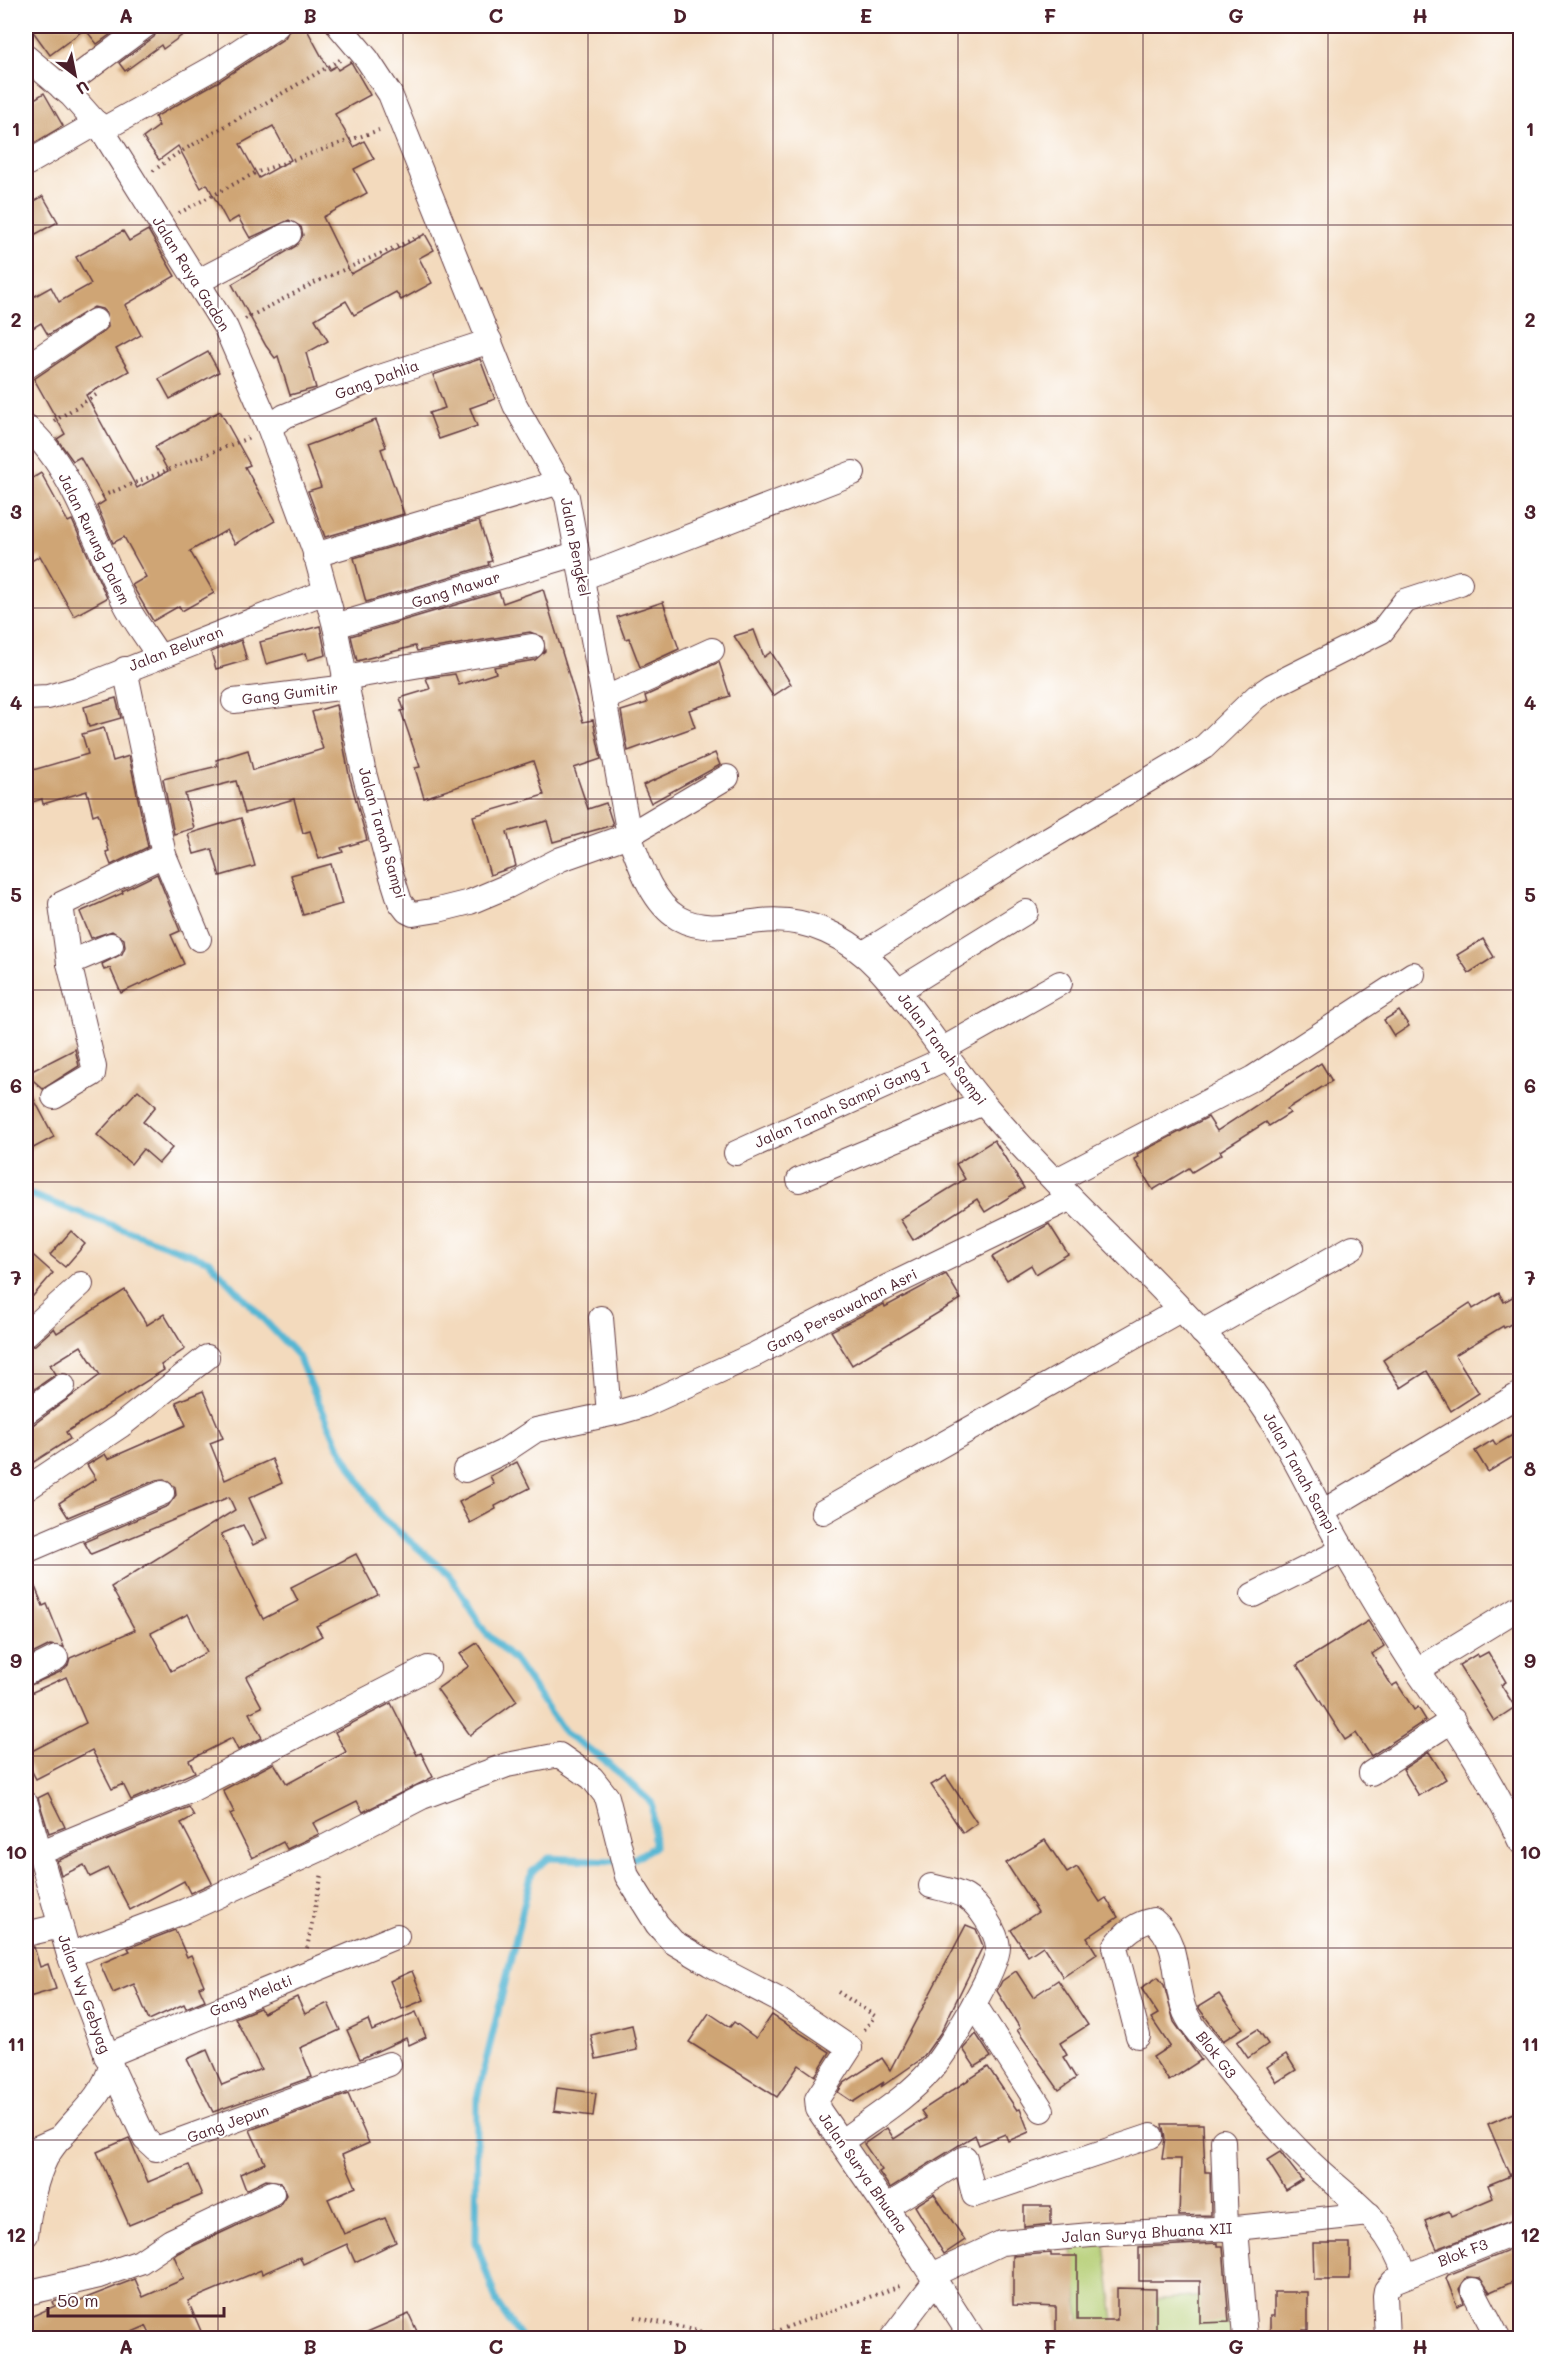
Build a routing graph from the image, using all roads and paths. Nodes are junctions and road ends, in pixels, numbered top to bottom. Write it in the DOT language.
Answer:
graph roads {
  1 [pos="145,26"];
  2 [pos="277,26"];
  3 [pos="339,26"];
  4 [pos="359,48"];
  5 [pos="26,57"];
  6 [pos="62,88"];
  7 [pos="403,121"];
  8 [pos="100,127"];
  9 [pos="26,164"];
  10 [pos="136,184"];
  11 [pos="160,223"];
  12 [pos="442,227"];
  13 [pos="289,234"];
  14 [pos="197,282"];
  15 [pos="95,321"];
  16 [pos="226,328"];
  17 [pos="490,341"];
  18 [pos="26,367"];
  19 [pos="99,393"];
  20 [pos="269,427"];
  21 [pos="30,430"];
  22 [pos="853,473"];
  23 [pos="560,482"];
  24 [pos="79,506"];
  25 [pos="576,554"];
  26 [pos="315,555"];
  27 [pos="582,578"];
  28 [pos="1460,583"];
  29 [pos="325,592"];
  30 [pos="335,626"];
  31 [pos="532,646"];
  32 [pos="712,650"];
  33 [pos="158,655"];
  34 [pos="125,669"];
  35 [pos="345,682"];
  36 [pos="26,698"];
  37 [pos="604,699"];
  38 [pos="234,701"];
  39 [pos="727,777"];
  40 [pos="629,835"];
  41 [pos="164,855"];
  42 [pos="1026,912"];
  43 [pos="199,939"];
  44 [pos="111,945"];
  45 [pos="864,953"];
  46 [pos="69,963"];
  47 [pos="1413,974"];
  48 [pos="1060,983"];
  49 [pos="898,991"];
  50 [pos="946,1053"];
  51 [pos="54,1098"];
  52 [pos="983,1103"];
  53 [pos="736,1154"];
  54 [pos="799,1180"];
  55 [pos="1055,1181"];
  56 [pos="1071,1198"];
  57 [pos="1353,1247"];
  58 [pos="81,1284"];
  59 [pos="1180,1310"];
  60 [pos="602,1318"];
  61 [pos="1203,1332"];
  62 [pos="26,1334"];
  63 [pos="207,1357"];
  64 [pos="63,1386"];
  65 [pos="1521,1394"];
  66 [pos="26,1412"];
  67 [pos="609,1414"];
  68 [pos="465,1470"];
  69 [pos="26,1489"];
  70 [pos="162,1493"];
  71 [pos="823,1512"];
  72 [pos="1322,1512"];
  73 [pos="1343,1550"];
  74 [pos="26,1551"];
  75 [pos="1253,1595"];
  76 [pos="1521,1607"];
  77 [pos="56,1658"];
  78 [pos="428,1668"];
  79 [pos="1417,1670"];
  80 [pos="26,1673"];
  81 [pos="1453,1720"];
  82 [pos="1371,1773"];
  83 [pos="26,1804"];
  84 [pos="1514,1809"];
  85 [pos="1521,1840"];
  86 [pos="327,1846"];
  87 [pos="39,1853"];
  88 [pos="931,1886"];
  89 [pos="60,1926"];
  90 [pos="26,1934"];
  91 [pos="397,1936"];
  92 [pos="69,1955"];
  93 [pos="301,1976"];
  94 [pos="838,1992"];
  95 [pos="974,2004"];
  96 [pos="1138,2036"];
  97 [pos="850,2048"];
  98 [pos="108,2061"];
  99 [pos="389,2064"];
  100 [pos="1042,2110"];
  101 [pos="64,2136"];
  102 [pos="1151,2136"];
  103 [pos="1223,2141"];
  104 [pos="841,2142"];
  105 [pos="26,2153"];
  106 [pos="272,2193"];
  107 [pos="886,2207"];
  108 [pos="1369,2214"];
  109 [pos="1231,2228"];
  110 [pos="1521,2231"];
  111 [pos="26,2235"];
  112 [pos="1405,2276"];
  113 [pos="934,2277"];
  114 [pos="1473,2290"];
  115 [pos="26,2293"];
  116 [pos="635,2317"];
  117 [pos="729,2338"];
  118 [pos="757,2338"];
  119 [pos="892,2338"];
  120 [pos="972,2338"];
  121 [pos="1245,2338"];
  122 [pos="1387,2338"];
  123 [pos="1498,2338"];
  1 -- 6 [label="street"];
  2 -- 8 [label="street"];
  3 -- 4 [label="street, Jalan Bengkel"];
  4 -- 7 [label="street, Jalan Bengkel"];
  4 -- 10 [label="path"];
  5 -- 6 [label="street, Jalan Raya Gadon"];
  6 -- 8 [label="street, Jalan Raya Gadon"];
  7 -- 11 [label="path"];
  7 -- 12 [label="street, Jalan Bengkel"];
  8 -- 9 [label="street"];
  8 -- 10 [label="street, Jalan Raya Gadon"];
  10 -- 11 [label="street, Jalan Raya Gadon"];
  11 -- 14 [label="street, Jalan Raya Gadon"];
  12 -- 16 [label="path"];
  12 -- 17 [label="street, Jalan Bengkel"];
  13 -- 14 [label="street"];
  14 -- 16 [label="street, Jalan Raya Gadon"];
  15 -- 18 [label="street"];
  16 -- 20 [label="street, Jalan Raya Gadon"];
  17 -- 20 [label="street, Gang Dahlia"];
  17 -- 23 [label="street, Jalan Bengkel"];
  19 -- 21 [label="path"];
  20 -- 24 [label="path"];
  20 -- 26 [label="street, Jalan Raya Gadon"];
  21 -- 24 [label="street, Jalan Rurung Dalem"];
  22 -- 27 [label="street"];
  23 -- 25 [label="street, Jalan Bengkel"];
  23 -- 26 [label="street"];
  24 -- 33 [label="street, Jalan Rurung Dalem"];
  25 -- 27 [label="street, Jalan Bengkel"];
  25 -- 30 [label="street, Gang Mawar"];
  26 -- 29 [label="street, Jalan Raya Gadon"];
  27 -- 37 [label="street, Jalan Bengkel"];
  28 -- 45 [label="street"];
  29 -- 30 [label="street, Jalan Tanah Sampi"];
  29 -- 33 [label="street, Jalan Beluran"];
  30 -- 35 [label="street, Jalan Tanah Sampi"];
  31 -- 35 [label="street, Gang Gumitir"];
  32 -- 37 [label="street"];
  33 -- 34 [label="street, Jalan Beluran"];
  34 -- 36 [label="street, Jalan Beluran"];
  34 -- 41 [label="street"];
  35 -- 38 [label="street, Gang Gumitir"];
  35 -- 40 [label="street, Jalan Tanah Sampi"];
  37 -- 40 [label="street, Jalan Bengkel"];
  39 -- 40 [label="street"];
  40 -- 45 [label="street, Jalan Tanah Sampi"];
  41 -- 43 [label="street"];
  41 -- 46 [label="street"];
  42 -- 49 [label="street"];
  44 -- 46 [label="street"];
  45 -- 49 [label="street, Jalan Tanah Sampi"];
  46 -- 51 [label="street"];
  47 -- 55 [label="street"];
  48 -- 50 [label="street, Jalan Tanah Sampi Gang I"];
  49 -- 50 [label="street, Jalan Tanah Sampi"];
  50 -- 52 [label="street, Jalan Tanah Sampi"];
  50 -- 53 [label="street, Jalan Tanah Sampi Gang I"];
  52 -- 54 [label="street"];
  52 -- 55 [label="street, Jalan Tanah Sampi"];
  55 -- 56 [label="street, Jalan Tanah Sampi"];
  56 -- 59 [label="street, Jalan Tanah Sampi"];
  56 -- 67 [label="street, Gang Persawahan Asri"];
  57 -- 61 [label="street"];
  58 -- 62 [label="street"];
  59 -- 61 [label="street, Jalan Tanah Sampi"];
  59 -- 71 [label="street"];
  60 -- 67 [label="street"];
  61 -- 72 [label="street, Jalan Tanah Sampi"];
  63 -- 69 [label="street"];
  64 -- 66 [label="street"];
  65 -- 72 [label="street"];
  67 -- 68 [label="street, Gang Persawahan Asri"];
  70 -- 74 [label="street"];
  72 -- 73 [label="street, Jalan Tanah Sampi"];
  73 -- 75 [label="street"];
  73 -- 79 [label="street, Jalan Tanah Sampi"];
  76 -- 79 [label="street"];
  77 -- 80 [label="street"];
  78 -- 87 [label="street"];
  79 -- 81 [label="street, Jalan Tanah Sampi"];
  81 -- 82 [label="street"];
  81 -- 84 [label="street, Jalan Tanah Sampi"];
  83 -- 87 [label="street, Jalan Wy Gebyag"];
  84 -- 85 [label="street, Jalan Tanah Sampi"];
  86 -- 92 [label="street"];
  86 -- 93 [label="path"];
  86 -- 97 [label="street"];
  87 -- 89 [label="street, Jalan Wy Gebyag"];
  88 -- 95 [label="street"];
  89 -- 90 [label="street"];
  89 -- 92 [label="street, Jalan Wy Gebyag"];
  91 -- 93 [label="street, Gang Melati"];
  92 -- 98 [label="street, Jalan Wy Gebyag"];
  93 -- 98 [label="street, Gang Melati"];
  94 -- 97 [label="path"];
  95 -- 100 [label="street"];
  95 -- 104 [label="street"];
  96 -- 108 [label="street, Blok G3"];
  97 -- 104 [label="street, Jalan Surya Bhuana"];
  98 -- 99 [label="street, Gang Jepun"];
  98 -- 101 [label="street, Jalan Wy Gebyag"];
  101 -- 105 [label="street"];
  101 -- 111 [label="street, Jalan Wy Gebyag"];
  102 -- 107 [label="street"];
  103 -- 109 [label="street"];
  104 -- 107 [label="street, Jalan Surya Bhuana"];
  106 -- 115 [label="street"];
  107 -- 113 [label="street, Jalan Surya Bhuana"];
  108 -- 109 [label="street, Jalan Surya Bhuana XII"];
  108 -- 112 [label="street, Blok G3"];
  109 -- 113 [label="street, Jalan Surya Bhuana XII"];
  109 -- 121 [label="street"];
  110 -- 112 [label="street, Blok F3"];
  112 -- 122 [label="street"];
  113 -- 118 [label="path"];
  113 -- 119 [label="street"];
  113 -- 120 [label="street, Jalan Surya Bhuana"];
  114 -- 123 [label="street"];
  116 -- 117 [label="path"];
}
